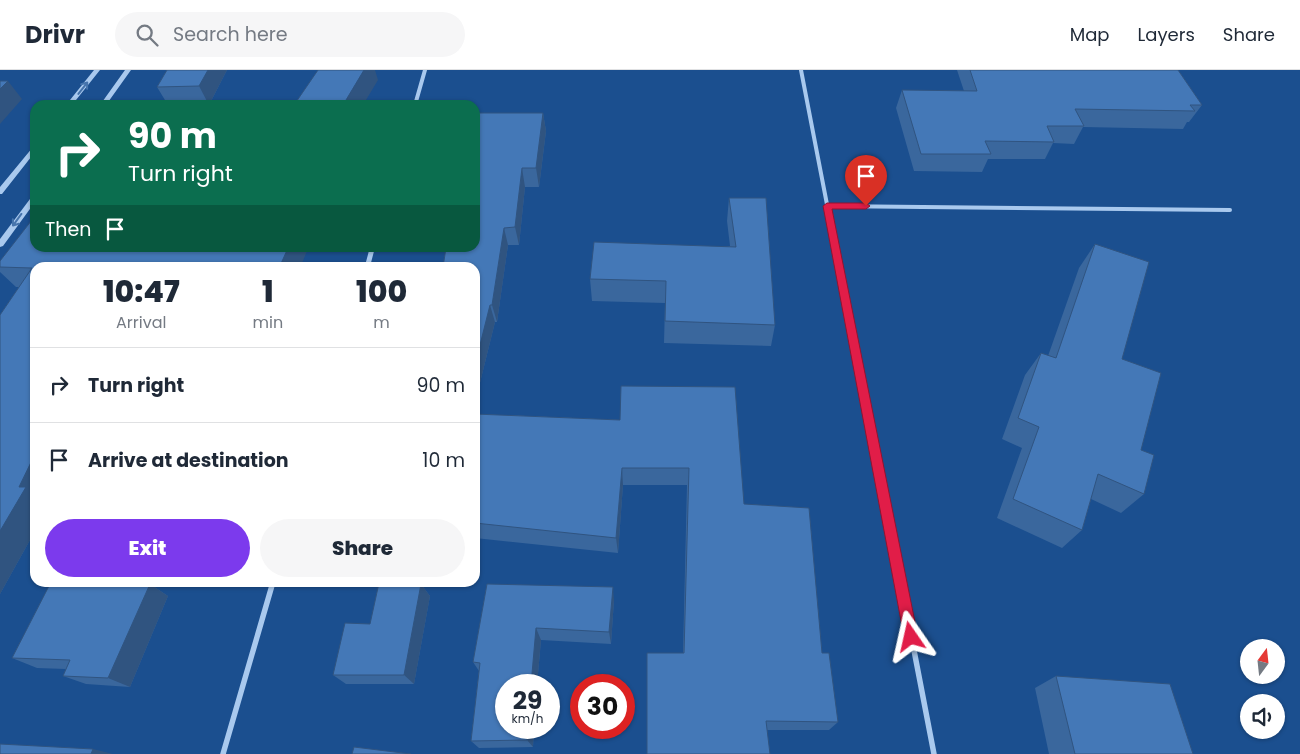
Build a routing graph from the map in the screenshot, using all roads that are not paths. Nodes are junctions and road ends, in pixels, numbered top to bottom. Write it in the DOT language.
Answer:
graph roads {
  1 [pos="97,70"];
  2 [pos="128,70"];
  3 [pos="425,70"];
  4 [pos="801,70"];
  5 [pos="73,100"];
  6 [pos="107,100"];
  7 [pos="416,100"];
  8 [pos="30,154"];
  9 [pos="0,192"];
  10 [pos="30,204"];
  11 [pos="827,206"];
  12 [pos="1230,210"];
  13 [pos="0,244"];
  14 [pos="272,587"];
  15 [pos="223,754"];
  16 [pos="934,754"];
  5 -- 1 [label="street, one-way"];
  2 -- 6 [label="street"];
  3 -- 7 [label="street"];
  4 -- 11 [label="street"];
  8 -- 9 [label="street"];
  10 -- 13 [label="street, one-way"];
  11 -- 12 [label="street"];
  11 -- 16 [label="street"];
  14 -- 15 [label="street"];
}
